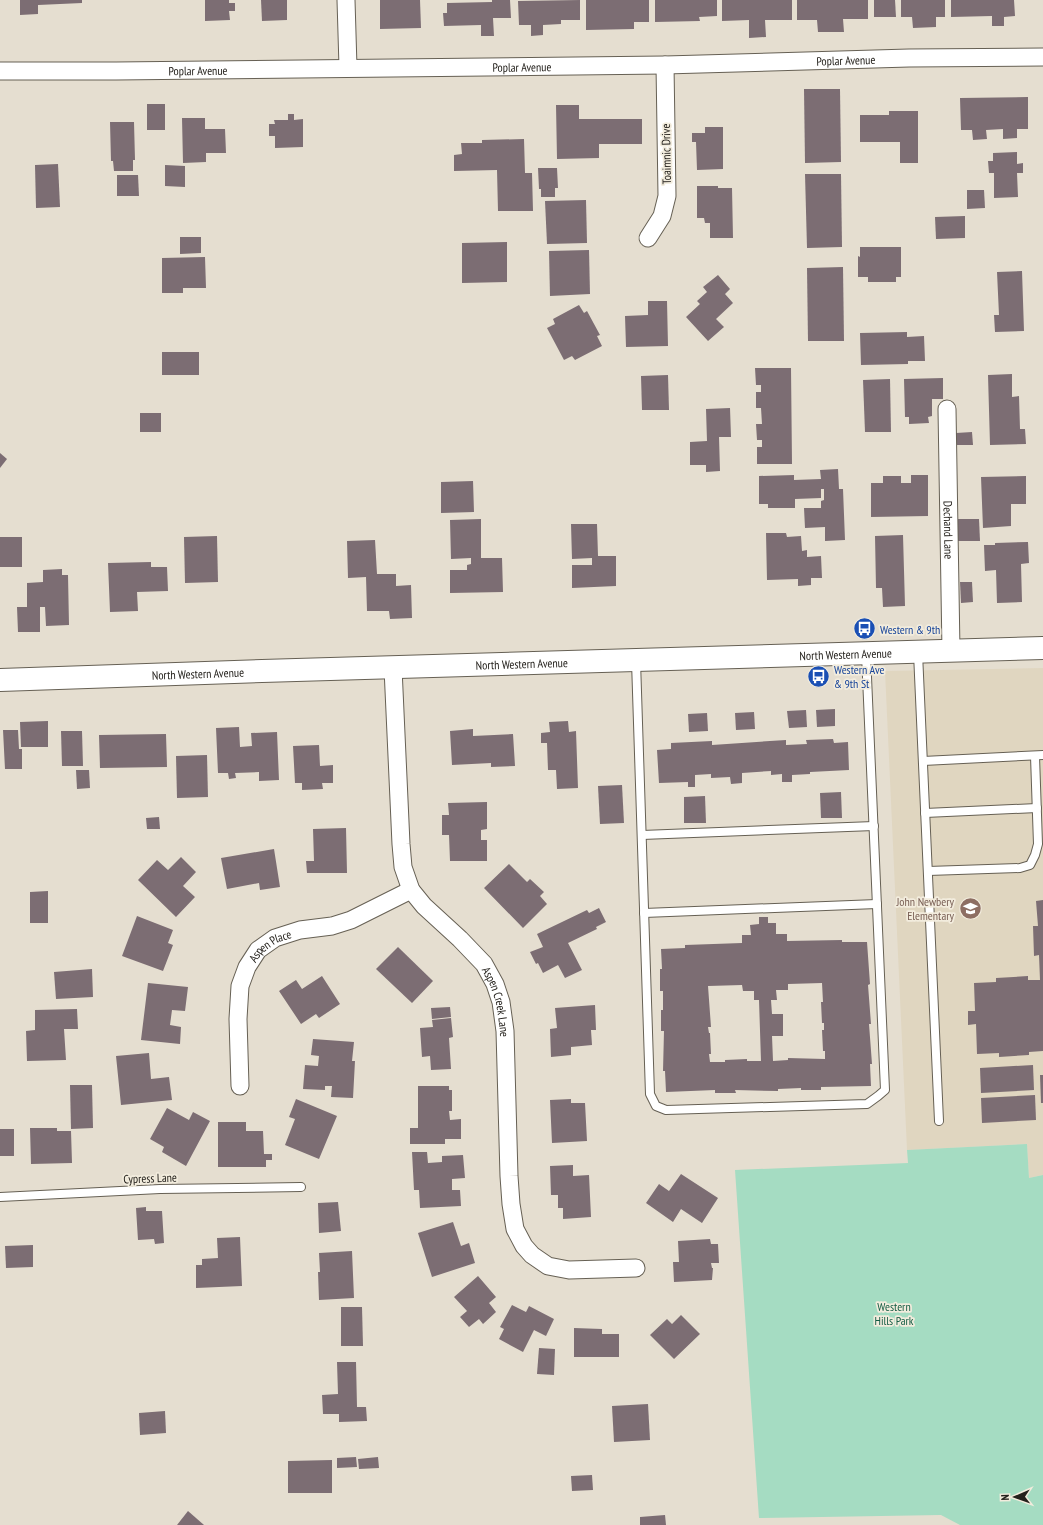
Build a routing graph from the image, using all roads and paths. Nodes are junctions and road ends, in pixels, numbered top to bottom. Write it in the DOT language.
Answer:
graph roads {
  1 [pos="346,0"];
  2 [pos="1043,57"];
  3 [pos="665,65"];
  4 [pos="348,67"];
  5 [pos="0,71"];
  6 [pos="648,238"];
  7 [pos="947,409"];
  8 [pos="1043,648"];
  9 [pos="951,651"];
  10 [pos="918,652"];
  11 [pos="866,653"];
  12 [pos="636,660"];
  13 [pos="393,668"];
  14 [pos="0,680"];
  15 [pos="1039,755"];
  16 [pos="923,761"];
  17 [pos="1037,808"];
  18 [pos="925,814"];
  19 [pos="874,826"];
  20 [pos="642,835"];
  21 [pos="928,871"];
  22 [pos="411,890"];
  23 [pos="877,904"];
  24 [pos="644,913"];
  25 [pos="240,1086"];
  26 [pos="939,1121"];
  27 [pos="301,1188"];
  28 [pos="0,1197"];
  29 [pos="636,1268"];
  1 -- 4 [label="street"];
  2 -- 3 [label="street, Poplar Avenue"];
  3 -- 4 [label="street, Poplar Avenue"];
  3 -- 6 [label="street, Toaimnic Drive"];
  4 -- 5 [label="street, Poplar Avenue"];
  7 -- 9 [label="street, Dechand Lane"];
  8 -- 9 [label="main road, North Western Avenue"];
  9 -- 10 [label="main road, North Western Avenue"];
  10 -- 11 [label="main road, North Western Avenue"];
  10 -- 16 [label="lane"];
  11 -- 12 [label="main road, North Western Avenue"];
  11 -- 19 [label="lane"];
  12 -- 13 [label="main road, North Western Avenue"];
  12 -- 20 [label="lane"];
  13 -- 14 [label="main road, North Western Avenue"];
  13 -- 22 [label="street, Aspen Creek Lane"];
  15 -- 16 [label="lane"];
  15 -- 17 [label="lane"];
  16 -- 18 [label="lane"];
  17 -- 18 [label="lane"];
  17 -- 21 [label="lane"];
  18 -- 21 [label="lane"];
  19 -- 20 [label="lane"];
  19 -- 23 [label="lane"];
  20 -- 24 [label="lane"];
  21 -- 26 [label="lane"];
  22 -- 25 [label="street, Aspen Place"];
  22 -- 29 [label="street, Aspen Creek Lane"];
  23 -- 24 [label="lane"];
  23 -- 24 [label="lane"];
  27 -- 28 [label="lane, Cypress Lane"];
}
